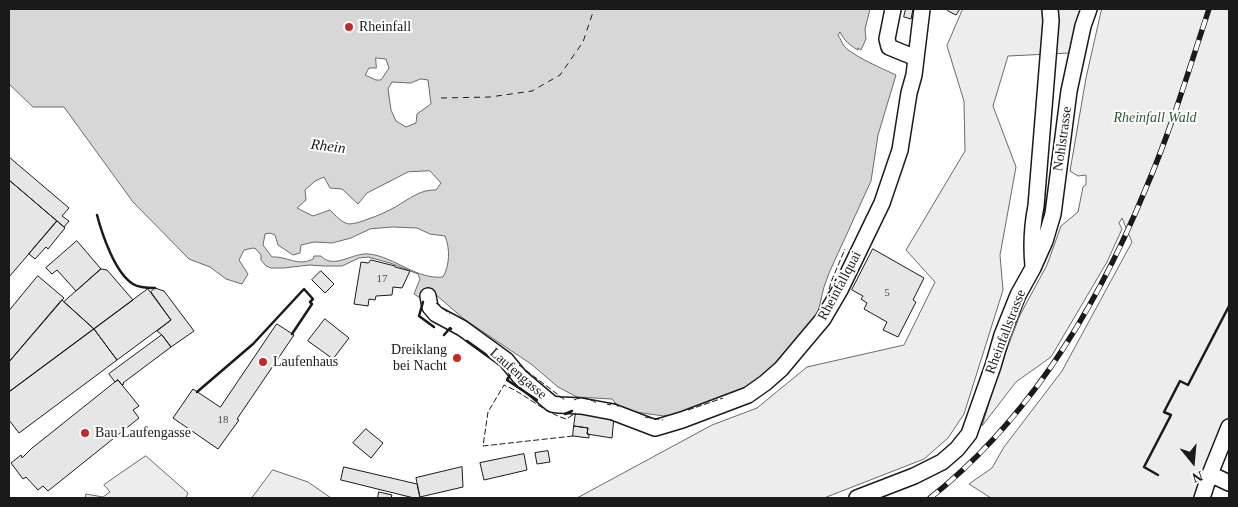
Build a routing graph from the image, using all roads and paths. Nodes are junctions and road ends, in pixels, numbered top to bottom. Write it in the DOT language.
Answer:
graph roads {
  1 [pos="893,9"];
  2 [pos="922,9"];
  3 [pos="1050,9"];
  4 [pos="1089,9"];
  5 [pos="916,58"];
  6 [pos="1033,268"];
  7 [pos="428,296"];
  8 [pos="1229,427"];
  9 [pos="655,428"];
  10 [pos="1210,474"];
  11 [pos="1229,482"];
  12 [pos="856,498"];
  13 [pos="1202,498"];
  1 -- 5 [label="street"];
  2 -- 5 [label="street, Rheinfallquai"];
  3 -- 6 [label="street"];
  4 -- 6 [label="street, Nohlstrasse"];
  5 -- 9 [label="street, Rheinfallquai"];
  6 -- 12 [label="street, Rheinfallstrasse"];
  7 -- 9 [label="street, Laufengasse"];
  8 -- 10 [label="street"];
  10 -- 11 [label="street"];
  10 -- 13 [label="street"];
}
